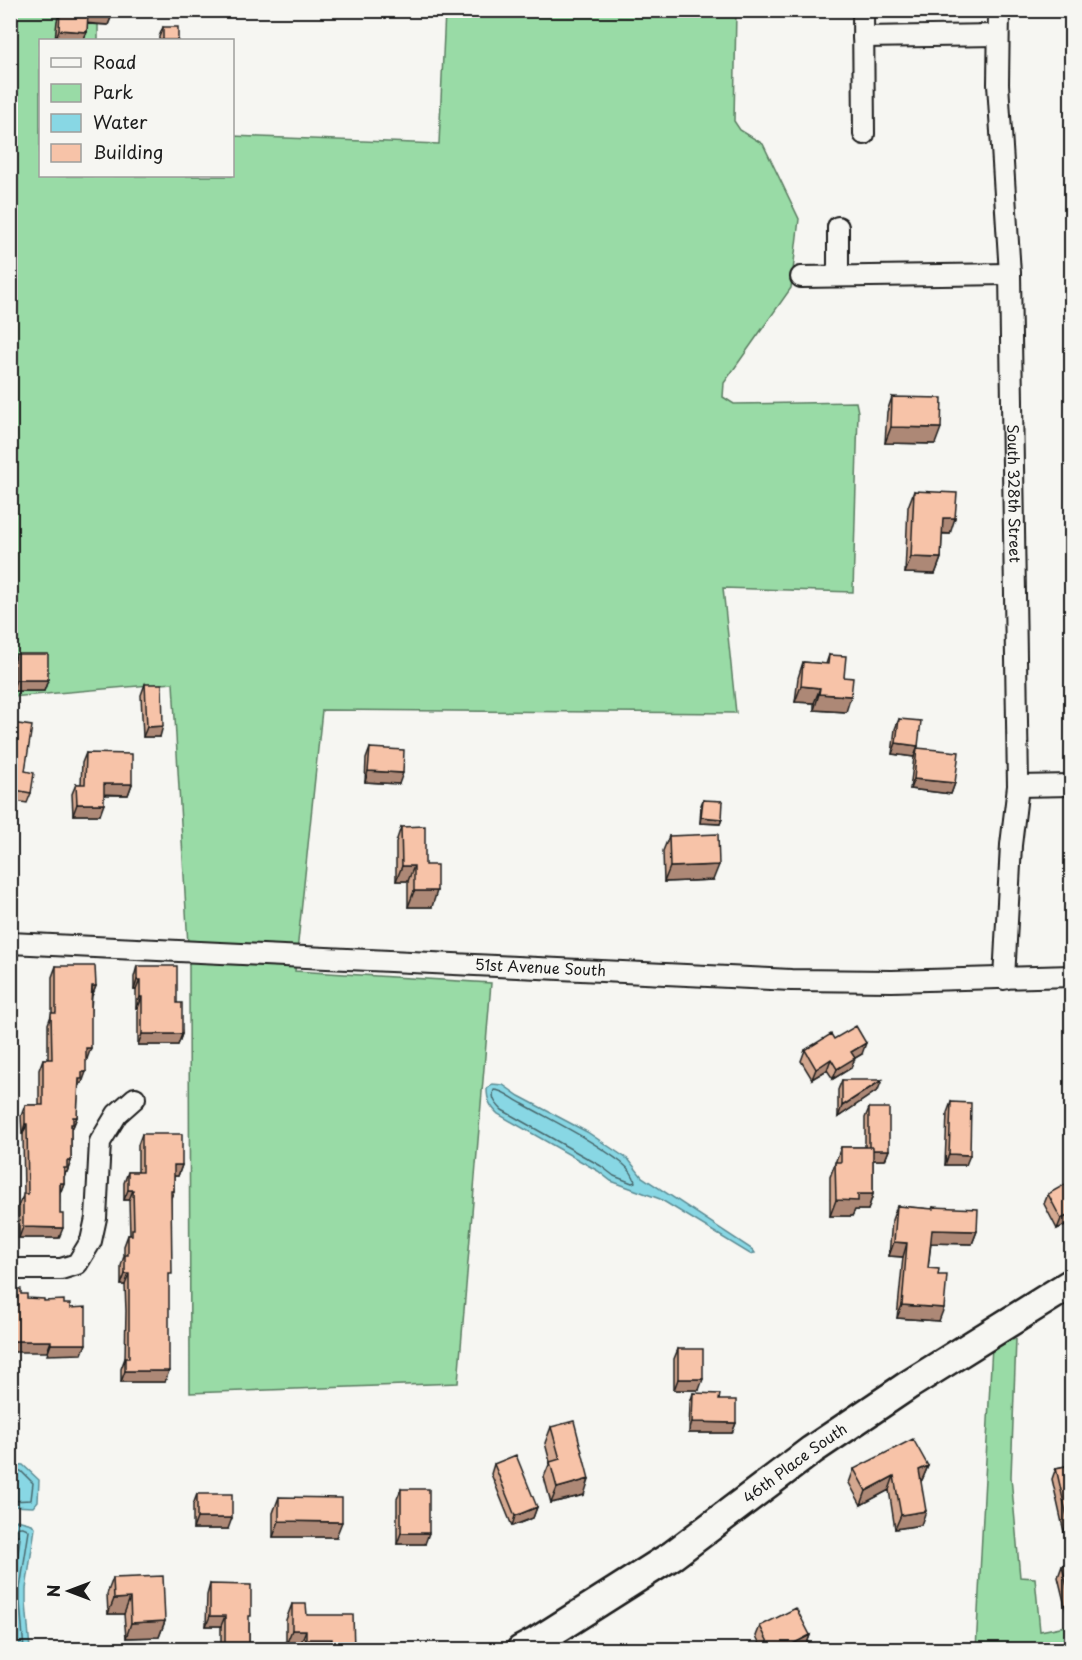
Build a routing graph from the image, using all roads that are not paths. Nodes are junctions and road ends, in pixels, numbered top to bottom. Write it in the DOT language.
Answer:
graph roads {
  1 [pos="863,10"];
  2 [pos="999,10"];
  3 [pos="998,35"];
  4 [pos="863,37"];
  5 [pos="864,134"];
  6 [pos="838,227"];
  7 [pos="1010,274"];
  8 [pos="838,276"];
  9 [pos="801,277"];
  10 [pos="1071,785"];
  11 [pos="1018,786"];
  12 [pos="10,943"];
  13 [pos="1071,976"];
  14 [pos="1005,978"];
  15 [pos="135,1098"];
  16 [pos="10,1269"];
  17 [pos="1071,1283"];
  18 [pos="521,1650"];
  1 -- 4 [label="street"];
  2 -- 3 [label="street, South 328th Street"];
  3 -- 4 [label="street"];
  3 -- 7 [label="street, South 328th Street"];
  4 -- 5 [label="street"];
  6 -- 8 [label="street"];
  7 -- 8 [label="street"];
  7 -- 11 [label="street, South 328th Street"];
  8 -- 9 [label="street"];
  10 -- 11 [label="street"];
  11 -- 14 [label="street, South 328th Street"];
  12 -- 14 [label="street, 51st Avenue South"];
  13 -- 14 [label="street, 51st Avenue South"];
  15 -- 16 [label="street"];
  17 -- 18 [label="street, 46th Place South"];
}
